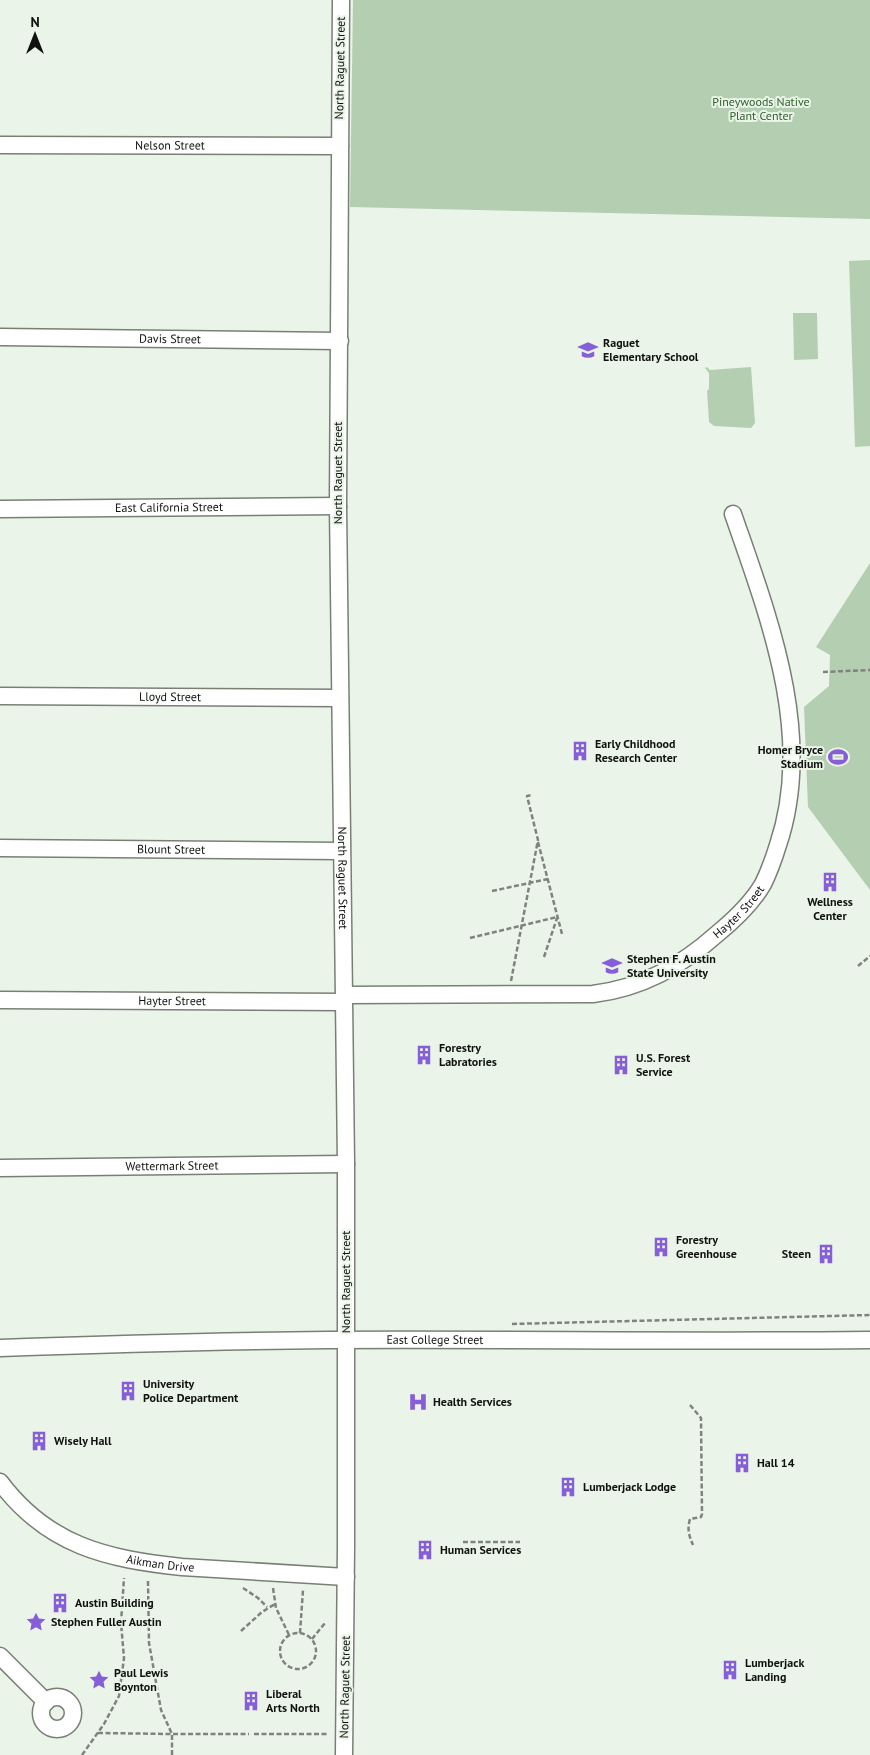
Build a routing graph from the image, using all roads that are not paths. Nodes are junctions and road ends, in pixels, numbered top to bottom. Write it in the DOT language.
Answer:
graph roads {
  1 [pos="341,0"];
  2 [pos="0,144"];
  3 [pos="340,146"];
  4 [pos="0,337"];
  5 [pos="340,341"];
  6 [pos="338,506"];
  7 [pos="0,509"];
  8 [pos="733,514"];
  9 [pos="0,696"];
  10 [pos="340,698"];
  11 [pos="0,848"];
  12 [pos="341,851"];
  13 [pos="344,999"];
  14 [pos="0,1000"];
  15 [pos="346,1164"];
  16 [pos="0,1168"];
  17 [pos="346,1340"];
  18 [pos="870,1340"];
  19 [pos="0,1348"];
  20 [pos="0,1482"];
  21 [pos="346,1577"];
  22 [pos="0,1656"];
  23 [pos="46,1702"];
  24 [pos="344,1755"];
  1 -- 3 [label="street, North Raguet Street"];
  2 -- 3 [label="street, Nelson Street"];
  3 -- 5 [label="street, North Raguet Street"];
  4 -- 5 [label="street, Davis Street"];
  5 -- 6 [label="street, North Raguet Street"];
  6 -- 7 [label="street, East California Street"];
  6 -- 10 [label="street, North Raguet Street"];
  8 -- 13 [label="street, Hayter Street"];
  9 -- 10 [label="street, Lloyd Street"];
  10 -- 12 [label="street, North Raguet Street"];
  11 -- 12 [label="street, Blount Street"];
  12 -- 13 [label="street, North Raguet Street"];
  13 -- 14 [label="street, Hayter Street"];
  13 -- 15 [label="street, North Raguet Street"];
  15 -- 16 [label="street, Wettermark Street"];
  15 -- 17 [label="street, North Raguet Street"];
  17 -- 18 [label="street, East College Street"];
  17 -- 19 [label="street, East College Street"];
  17 -- 21 [label="street, North Raguet Street"];
  20 -- 21 [label="street, Aikman Drive"];
  21 -- 24 [label="street, North Raguet Street"];
  22 -- 23 [label="street"];
}
